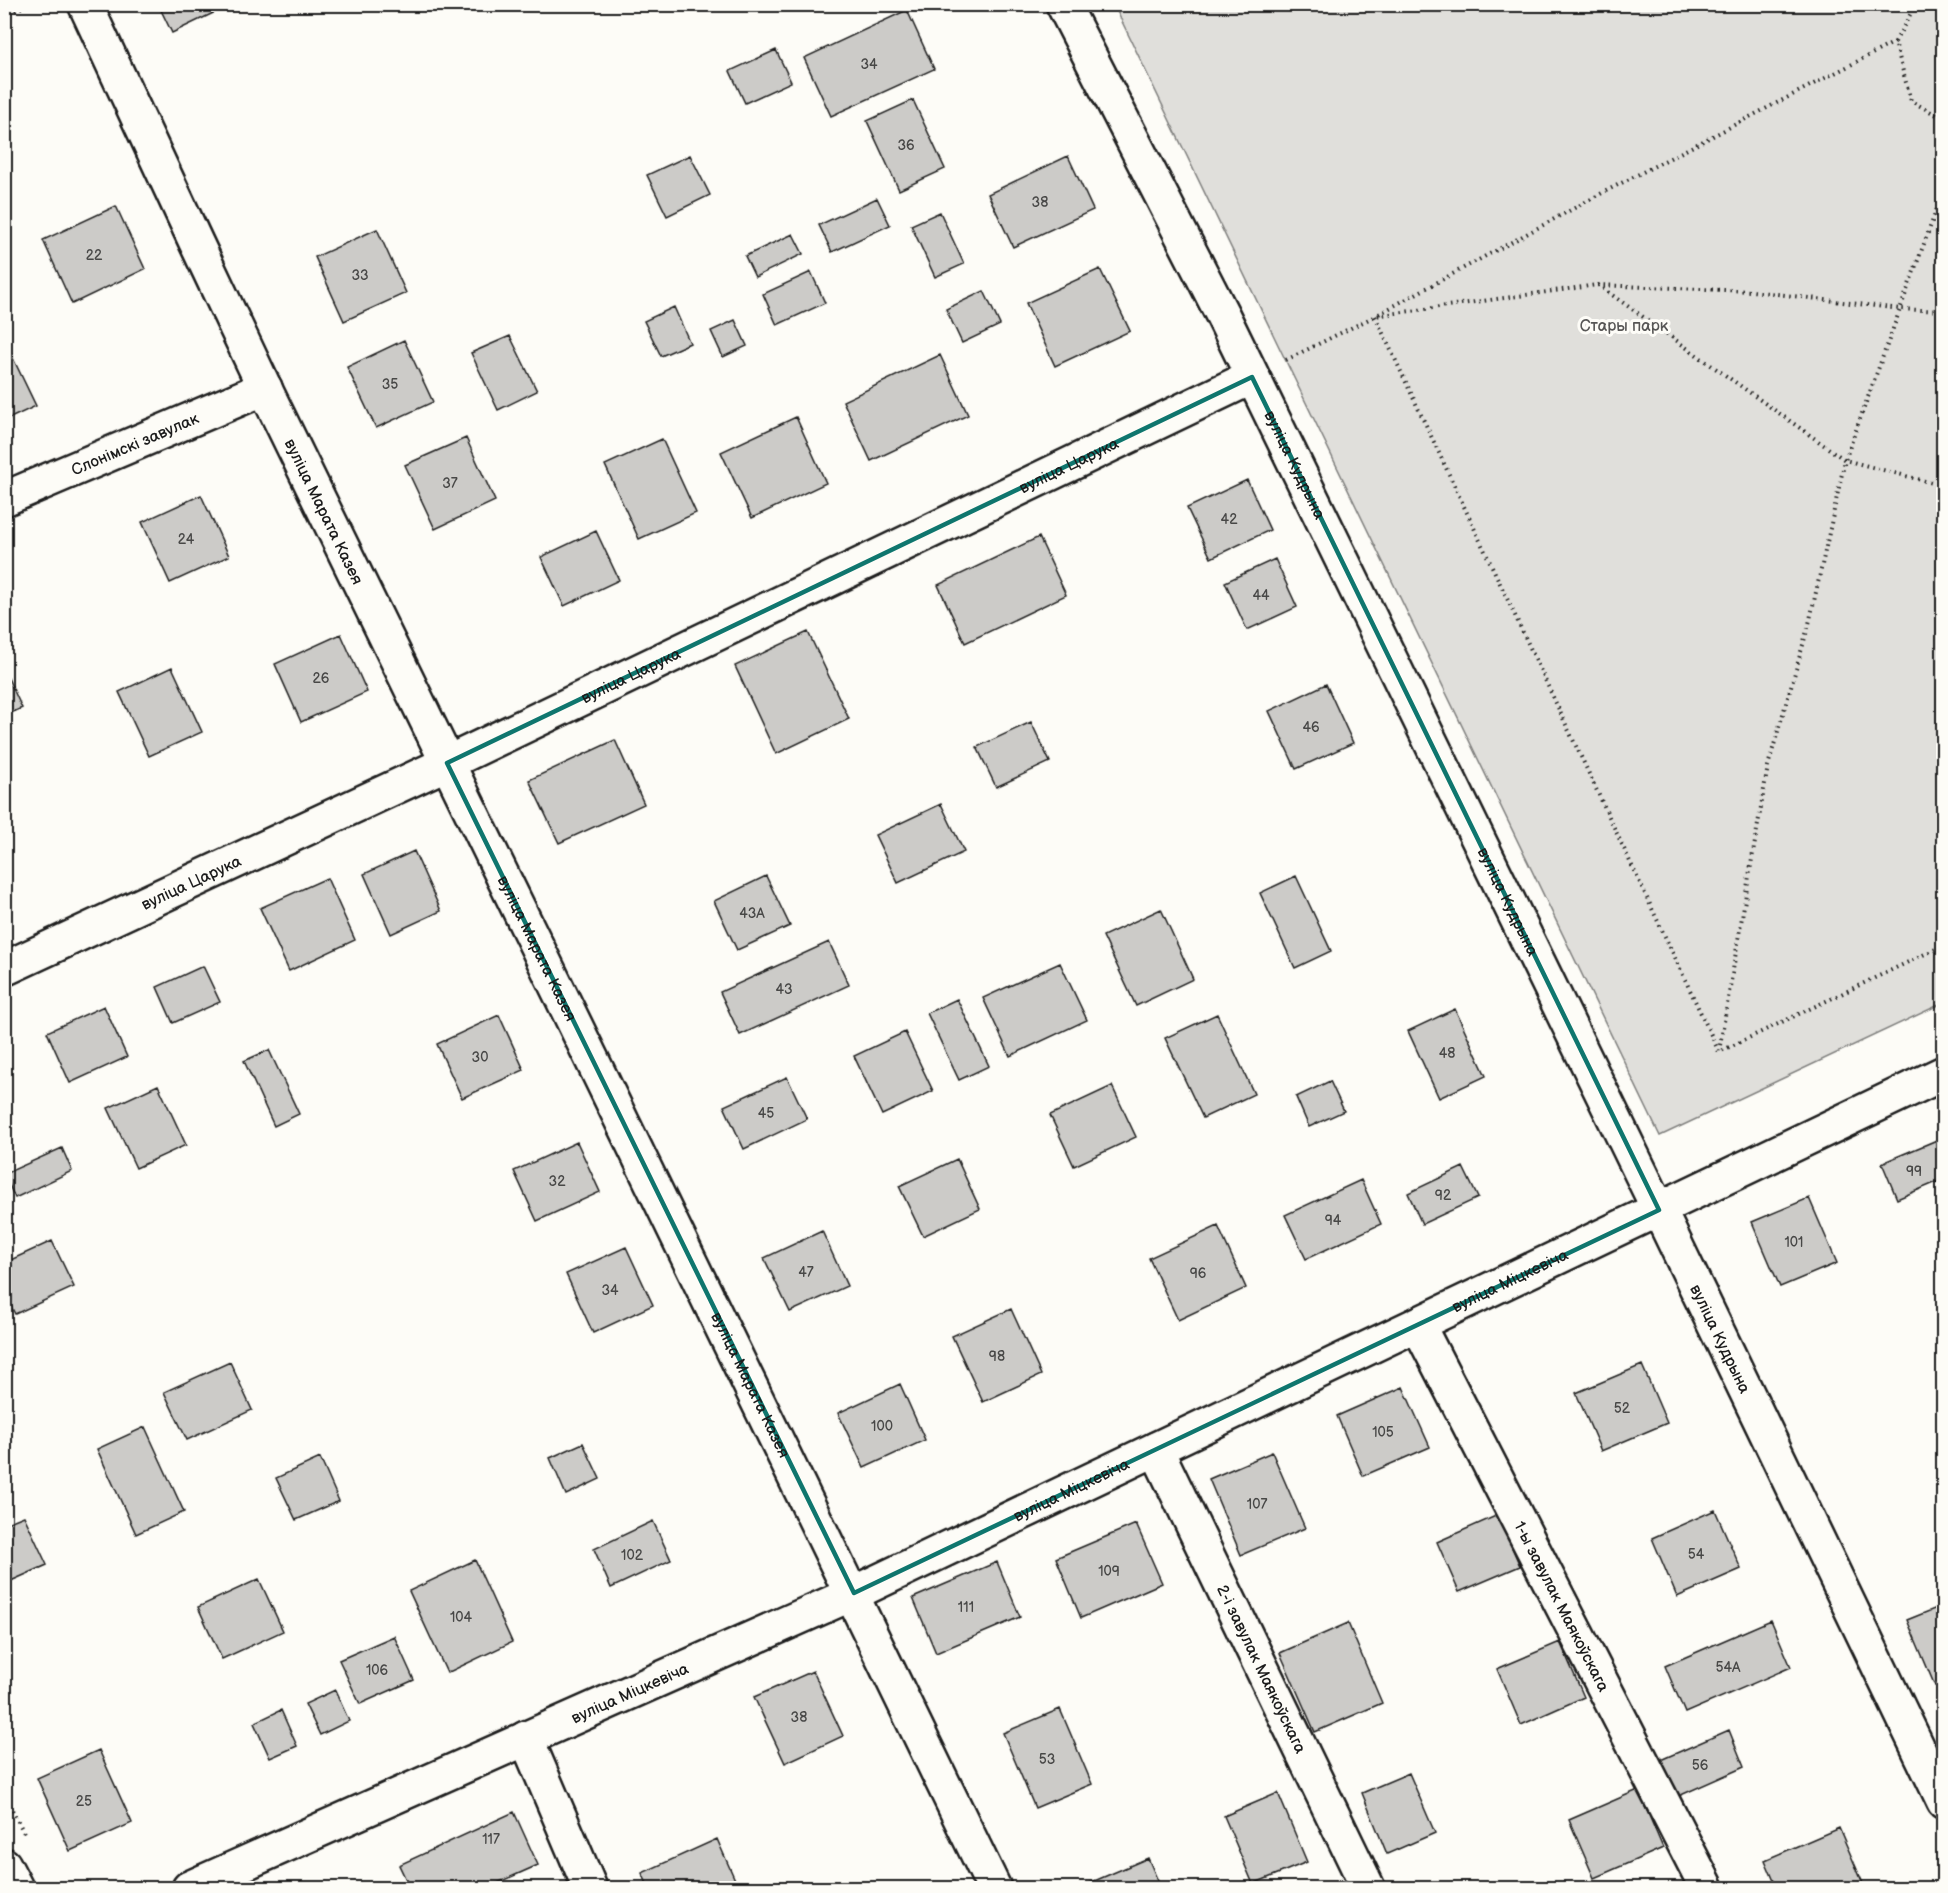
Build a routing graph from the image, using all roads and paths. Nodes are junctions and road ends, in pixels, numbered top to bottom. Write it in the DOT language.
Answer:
graph roads {
  1 [pos="9,4"];
  2 [pos="28,4"];
  3 [pos="85,4"];
  4 [pos="1063,4"];
  5 [pos="1916,4"];
  6 [pos="12,12"];
  7 [pos="4,16"];
  8 [pos="1895,42"];
  9 [pos="1944,119"];
  10 [pos="1944,189"];
  11 [pos="1597,285"];
  12 [pos="1900,309"];
  13 [pos="1944,311"];
  14 [pos="1375,316"];
  15 [pos="1252,377"];
  16 [pos="265,388"];
  17 [pos="1845,460"];
  18 [pos="1944,486"];
  19 [pos="4,500"];
  20 [pos="447,763"];
  21 [pos="1944,945"];
  22 [pos="4,969"];
  23 [pos="1719,1052"];
  24 [pos="1944,1073"];
  25 [pos="1659,1210"];
  26 [pos="1418,1325"];
  27 [pos="1156,1449"];
  28 [pos="854,1593"];
  29 [pos="526,1738"];
  30 [pos="1944,1802"];
  31 [pos="4,1865"];
  32 [pos="16,1888"];
  33 [pos="189,1888"];
  34 [pos="590,1888"];
  35 [pos="994,1888"];
  36 [pos="1368,1888"];
  37 [pos="1707,1888"];
  1 -- 6 [label="path"];
  2 -- 6 [label="path"];
  3 -- 16 [label="street, вуліца Марата Казея"];
  4 -- 15 [label="street, вуліца Кудрына"];
  5 -- 8 [label="path"];
  6 -- 7 [label="path"];
  8 -- 9 [label="path"];
  8 -- 14 [label="path"];
  10 -- 12 [label="path"];
  11 -- 12 [label="path"];
  11 -- 14 [label="path"];
  11 -- 17 [label="path"];
  12 -- 13 [label="path"];
  12 -- 17 [label="path"];
  14 -- 15 [label="path"];
  14 -- 23 [label="path"];
  15 -- 20 [label="street, вуліца Царука"];
  15 -- 25 [label="street, вуліца Кудрына"];
  16 -- 19 [label="street, Слонімскі завулак"];
  16 -- 20 [label="street, вуліца Марата Казея"];
  17 -- 18 [label="path"];
  17 -- 23 [label="path"];
  20 -- 22 [label="street, вуліца Царука"];
  20 -- 28 [label="street, вуліца Марата Казея"];
  21 -- 23 [label="path"];
  24 -- 25 [label="street, вуліца Міцкевіча"];
  25 -- 26 [label="street, вуліца Міцкевіча"];
  25 -- 30 [label="street, вуліца Кудрына"];
  26 -- 27 [label="street, вуліца Міцкевіча"];
  26 -- 37 [label="street, 1-ы завулак Маякоўскага"];
  27 -- 28 [label="street, вуліца Міцкевіча"];
  27 -- 36 [label="street, 2-і завулак Маякоўскага"];
  28 -- 29 [label="street, вуліца Міцкевіча"];
  28 -- 35 [label="street, вуліца Марата Казея"];
  29 -- 33 [label="street, вуліца Міцкевіча"];
  29 -- 34 [label="street"];
  31 -- 32 [label="street"];
}
